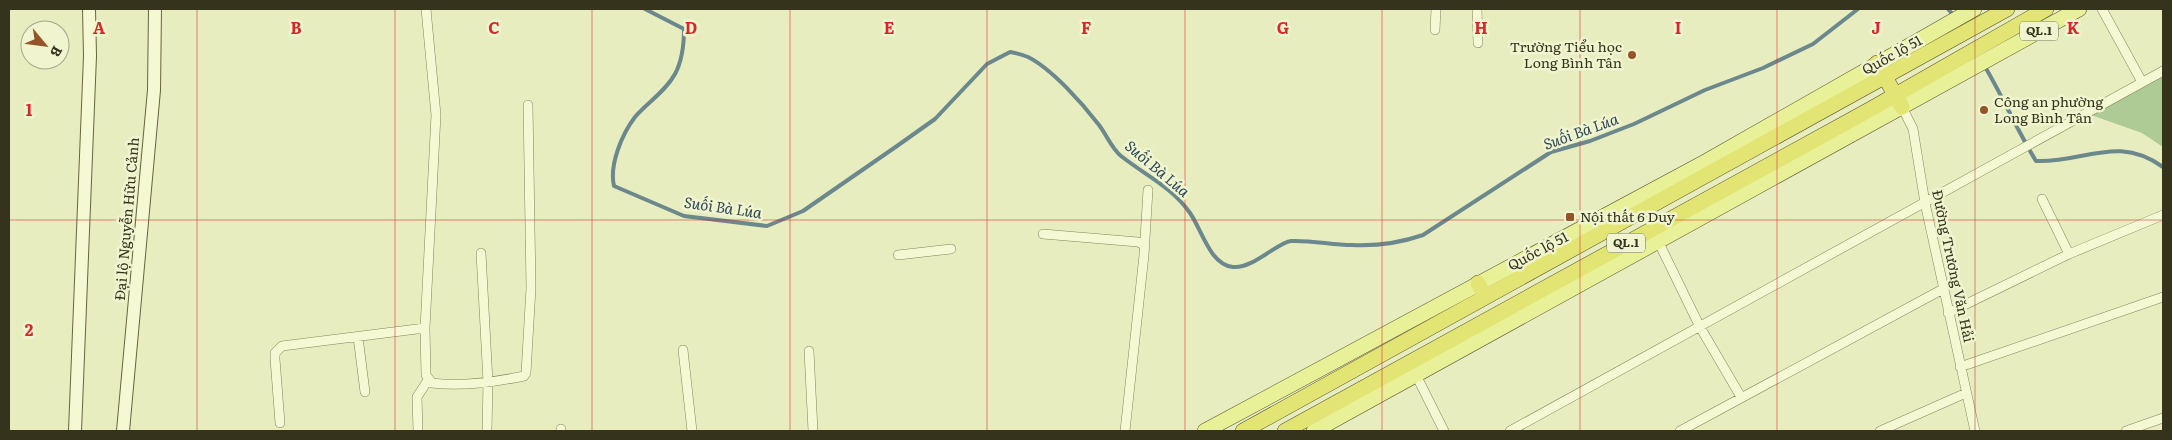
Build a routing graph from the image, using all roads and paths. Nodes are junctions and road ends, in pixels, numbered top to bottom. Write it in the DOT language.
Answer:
graph roads {
  1 [pos="89,9"];
  2 [pos="155,9"];
  3 [pos="426,9"];
  4 [pos="1436,9"];
  5 [pos="1477,9"];
  6 [pos="1973,9"];
  7 [pos="2007,9"];
  8 [pos="2046,9"];
  9 [pos="2079,9"];
  10 [pos="2102,9"];
  11 [pos="1435,30"];
  12 [pos="1478,44"];
  13 [pos="1877,63"];
  14 [pos="2163,71"];
  15 [pos="1884,76"];
  16 [pos="2142,82"];
  17 [pos="1898,101"];
  18 [pos="528,105"];
  19 [pos="1148,190"];
  20 [pos="2042,199"];
  21 [pos="1925,203"];
  22 [pos="2163,215"];
  23 [pos="1043,234"];
  24 [pos="1655,235"];
  25 [pos="1144,245"];
  26 [pos="951,249"];
  27 [pos="481,253"];
  28 [pos="2069,254"];
  29 [pos="898,255"];
  30 [pos="1478,283"];
  31 [pos="1943,289"];
  32 [pos="1484,297"];
  33 [pos="2163,298"];
  34 [pos="1948,312"];
  35 [pos="1700,327"];
  36 [pos="425,328"];
  37 [pos="358,337"];
  38 [pos="683,350"];
  39 [pos="809,351"];
  40 [pos="1960,367"];
  41 [pos="1413,369"];
  42 [pos="428,380"];
  43 [pos="488,382"];
  44 [pos="365,392"];
  45 [pos="1966,393"];
  46 [pos="1741,398"];
  47 [pos="2163,418"];
  48 [pos="280,423"];
  49 [pos="75,431"];
  50 [pos="123,431"];
  51 [pos="418,431"];
  52 [pos="488,431"];
  53 [pos="692,431"];
  54 [pos="813,431"];
  55 [pos="1125,431"];
  56 [pos="1205,431"];
  57 [pos="1243,431"];
  58 [pos="1285,431"];
  59 [pos="1314,431"];
  60 [pos="1444,431"];
  61 [pos="1510,431"];
  62 [pos="1680,431"];
  63 [pos="1880,431"];
  64 [pos="1975,431"];
  65 [pos="2126,431"];
  1 -- 49 [label="main road"];
  2 -- 50 [label="main road, Đại lộ Nguyễn Hữu Cảnh"];
  3 -- 36 [label="street"];
  4 -- 11 [label="street"];
  5 -- 12 [label="street"];
  6 -- 13 [label="main road, Quốc lộ 51 / QL.1"];
  7 -- 15 [label="highway, Quốc lộ 51 / QL.1"];
  8 -- 17 [label="highway, QL.1"];
  9 -- 17 [label="main road, QL.1"];
  10 -- 16 [label="street"];
  13 -- 15 [label="highway"];
  13 -- 30 [label="main road, Quốc lộ 51 / QL.1"];
  14 -- 16 [label="street"];
  15 -- 17 [label="highway"];
  15 -- 32 [label="highway, Quốc lộ 51 / QL.1"];
  16 -- 21 [label="street"];
  17 -- 21 [label="street, Đường Trương Văn Hải"];
  17 -- 24 [label="main road, QL.1"];
  18 -- 43 [label="street"];
  19 -- 25 [label="street"];
  20 -- 28 [label="street"];
  21 -- 31 [label="street, Đường Trương Văn Hải"];
  21 -- 35 [label="street"];
  22 -- 28 [label="street"];
  23 -- 25 [label="street"];
  24 -- 35 [label="street"];
  24 -- 41 [label="highway, QL.1"];
  25 -- 55 [label="street"];
  26 -- 29 [label="street"];
  27 -- 43 [label="street"];
  28 -- 34 [label="street"];
  30 -- 32 [label="highway"];
  30 -- 56 [label="main road, Quốc lộ 51 / QL.1"];
  31 -- 34 [label="street, Đường Trương Văn Hải"];
  31 -- 46 [label="street"];
  32 -- 57 [label="highway, Quốc lộ 51 / QL.1"];
  33 -- 40 [label="street"];
  34 -- 40 [label="street, Đường Trương Văn Hải"];
  35 -- 46 [label="street"];
  35 -- 61 [label="street"];
  36 -- 37 [label="street"];
  36 -- 42 [label="street"];
  37 -- 44 [label="street"];
  37 -- 48 [label="street"];
  38 -- 53 [label="street"];
  39 -- 54 [label="street"];
  40 -- 45 [label="street, Đường Trương Văn Hải"];
  41 -- 58 [label="highway, QL.1"];
  41 -- 59 [label="main road, QL.1"];
  41 -- 60 [label="street"];
  42 -- 43 [label="street"];
  42 -- 51 [label="street"];
  43 -- 52 [label="street"];
  45 -- 63 [label="street"];
  45 -- 64 [label="street, Đường Trương Văn Hải"];
  46 -- 62 [label="street"];
  47 -- 65 [label="street"];
}
